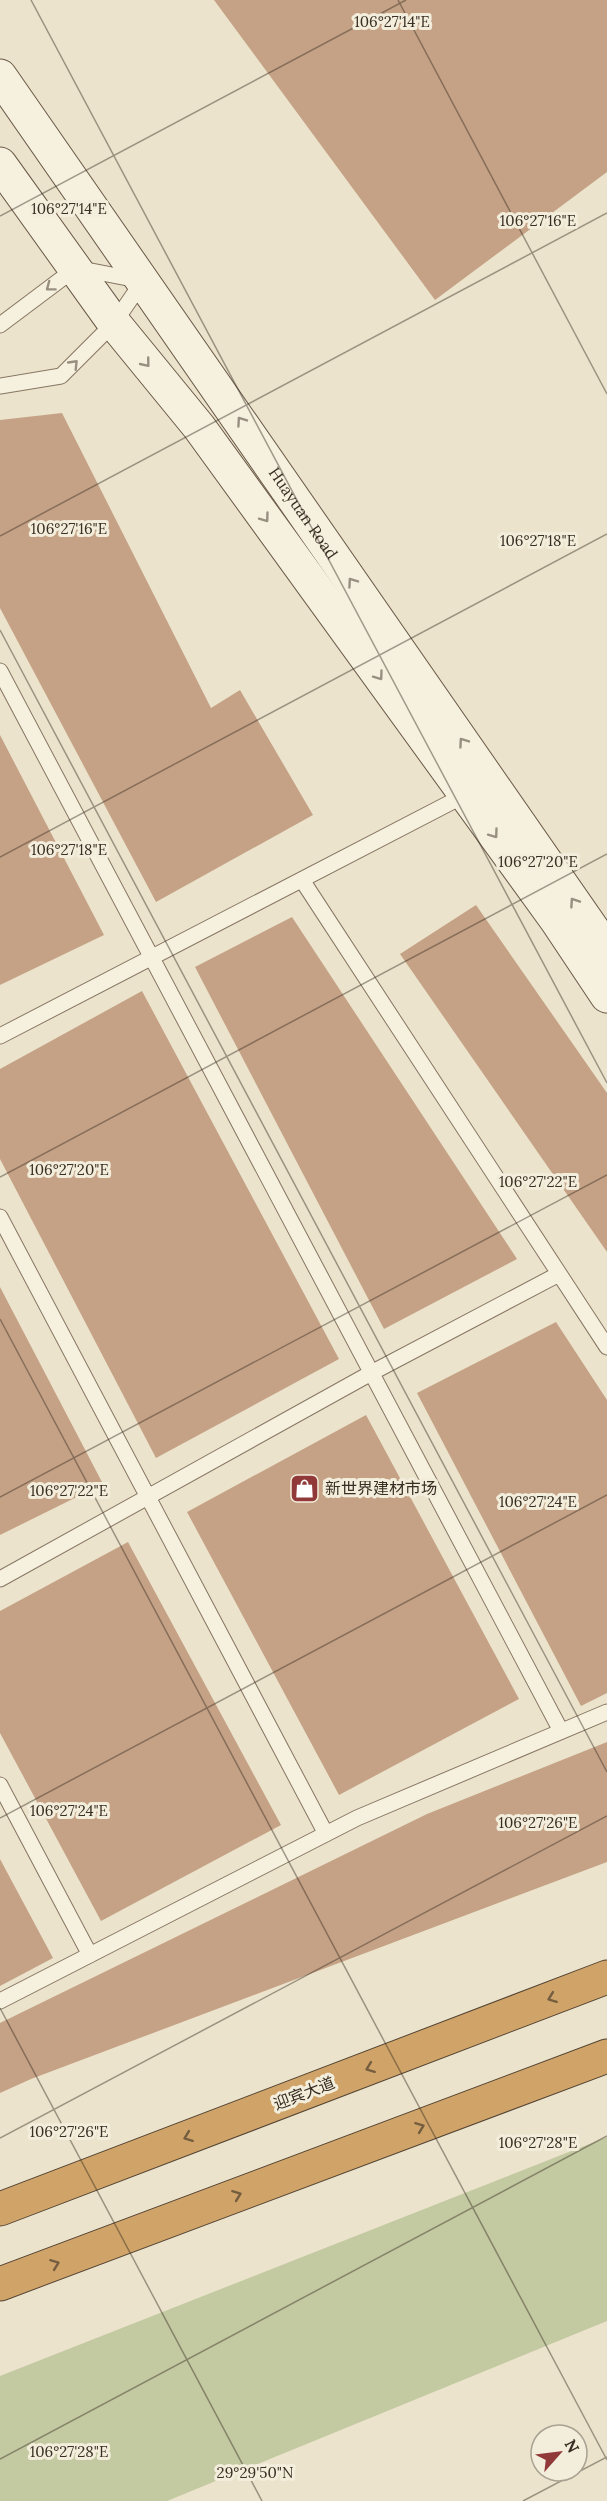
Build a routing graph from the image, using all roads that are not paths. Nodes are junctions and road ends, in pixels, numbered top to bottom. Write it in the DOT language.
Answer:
graph roads {
  1 [pos="0,76"];
  2 [pos="0,164"];
  3 [pos="76,268"];
  4 [pos="143,281"];
  5 [pos="114,323"];
  6 [pos="0,325"];
  7 [pos="0,386"];
  8 [pos="0,671"];
  9 [pos="465,795"];
  10 [pos="302,880"];
  11 [pos="607,951"];
  12 [pos="152,957"];
  13 [pos="607,996"];
  14 [pos="0,1036"];
  15 [pos="0,1217"];
  16 [pos="559,1274"];
  17 [pos="607,1347"];
  18 [pos="373,1372"];
  19 [pos="147,1496"];
  20 [pos="0,1579"];
  21 [pos="607,1712"];
  22 [pos="561,1731"];
  23 [pos="0,1785"];
  24 [pos="326,1834"];
  25 [pos="90,1955"];
  26 [pos="607,1977"];
  27 [pos="0,2001"];
  28 [pos="607,2056"];
  29 [pos="0,2209"];
  30 [pos="0,2284"];
  1 -- 4 [label="main road, Huayuan Road"];
  2 -- 3 [label="main road, Huayuan Road"];
  3 -- 4 [label="lane"];
  3 -- 5 [label="main road, Huayuan Road"];
  3 -- 6 [label="lane, one-way"];
  4 -- 5 [label="lane"];
  11 -- 4 [label="main road, Huayuan Road, one-way"];
  7 -- 5 [label="lane, one-way"];
  5 -- 9 [label="main road, Huayuan Road, one-way"];
  8 -- 12 [label="lane"];
  9 -- 10 [label="lane"];
  9 -- 13 [label="main road, Huayuan Road, one-way"];
  10 -- 12 [label="lane"];
  10 -- 16 [label="lane"];
  12 -- 14 [label="lane"];
  12 -- 18 [label="lane"];
  15 -- 19 [label="lane"];
  16 -- 17 [label="lane"];
  16 -- 18 [label="lane"];
  18 -- 19 [label="lane"];
  18 -- 22 [label="lane"];
  19 -- 20 [label="lane"];
  19 -- 24 [label="lane"];
  21 -- 22 [label="lane"];
  22 -- 24 [label="lane"];
  23 -- 25 [label="lane"];
  24 -- 25 [label="lane"];
  25 -- 27 [label="lane"];
  26 -- 29 [label="highway, 迎宾大道, one-way"];
  30 -- 28 [label="highway, one-way"];
}
